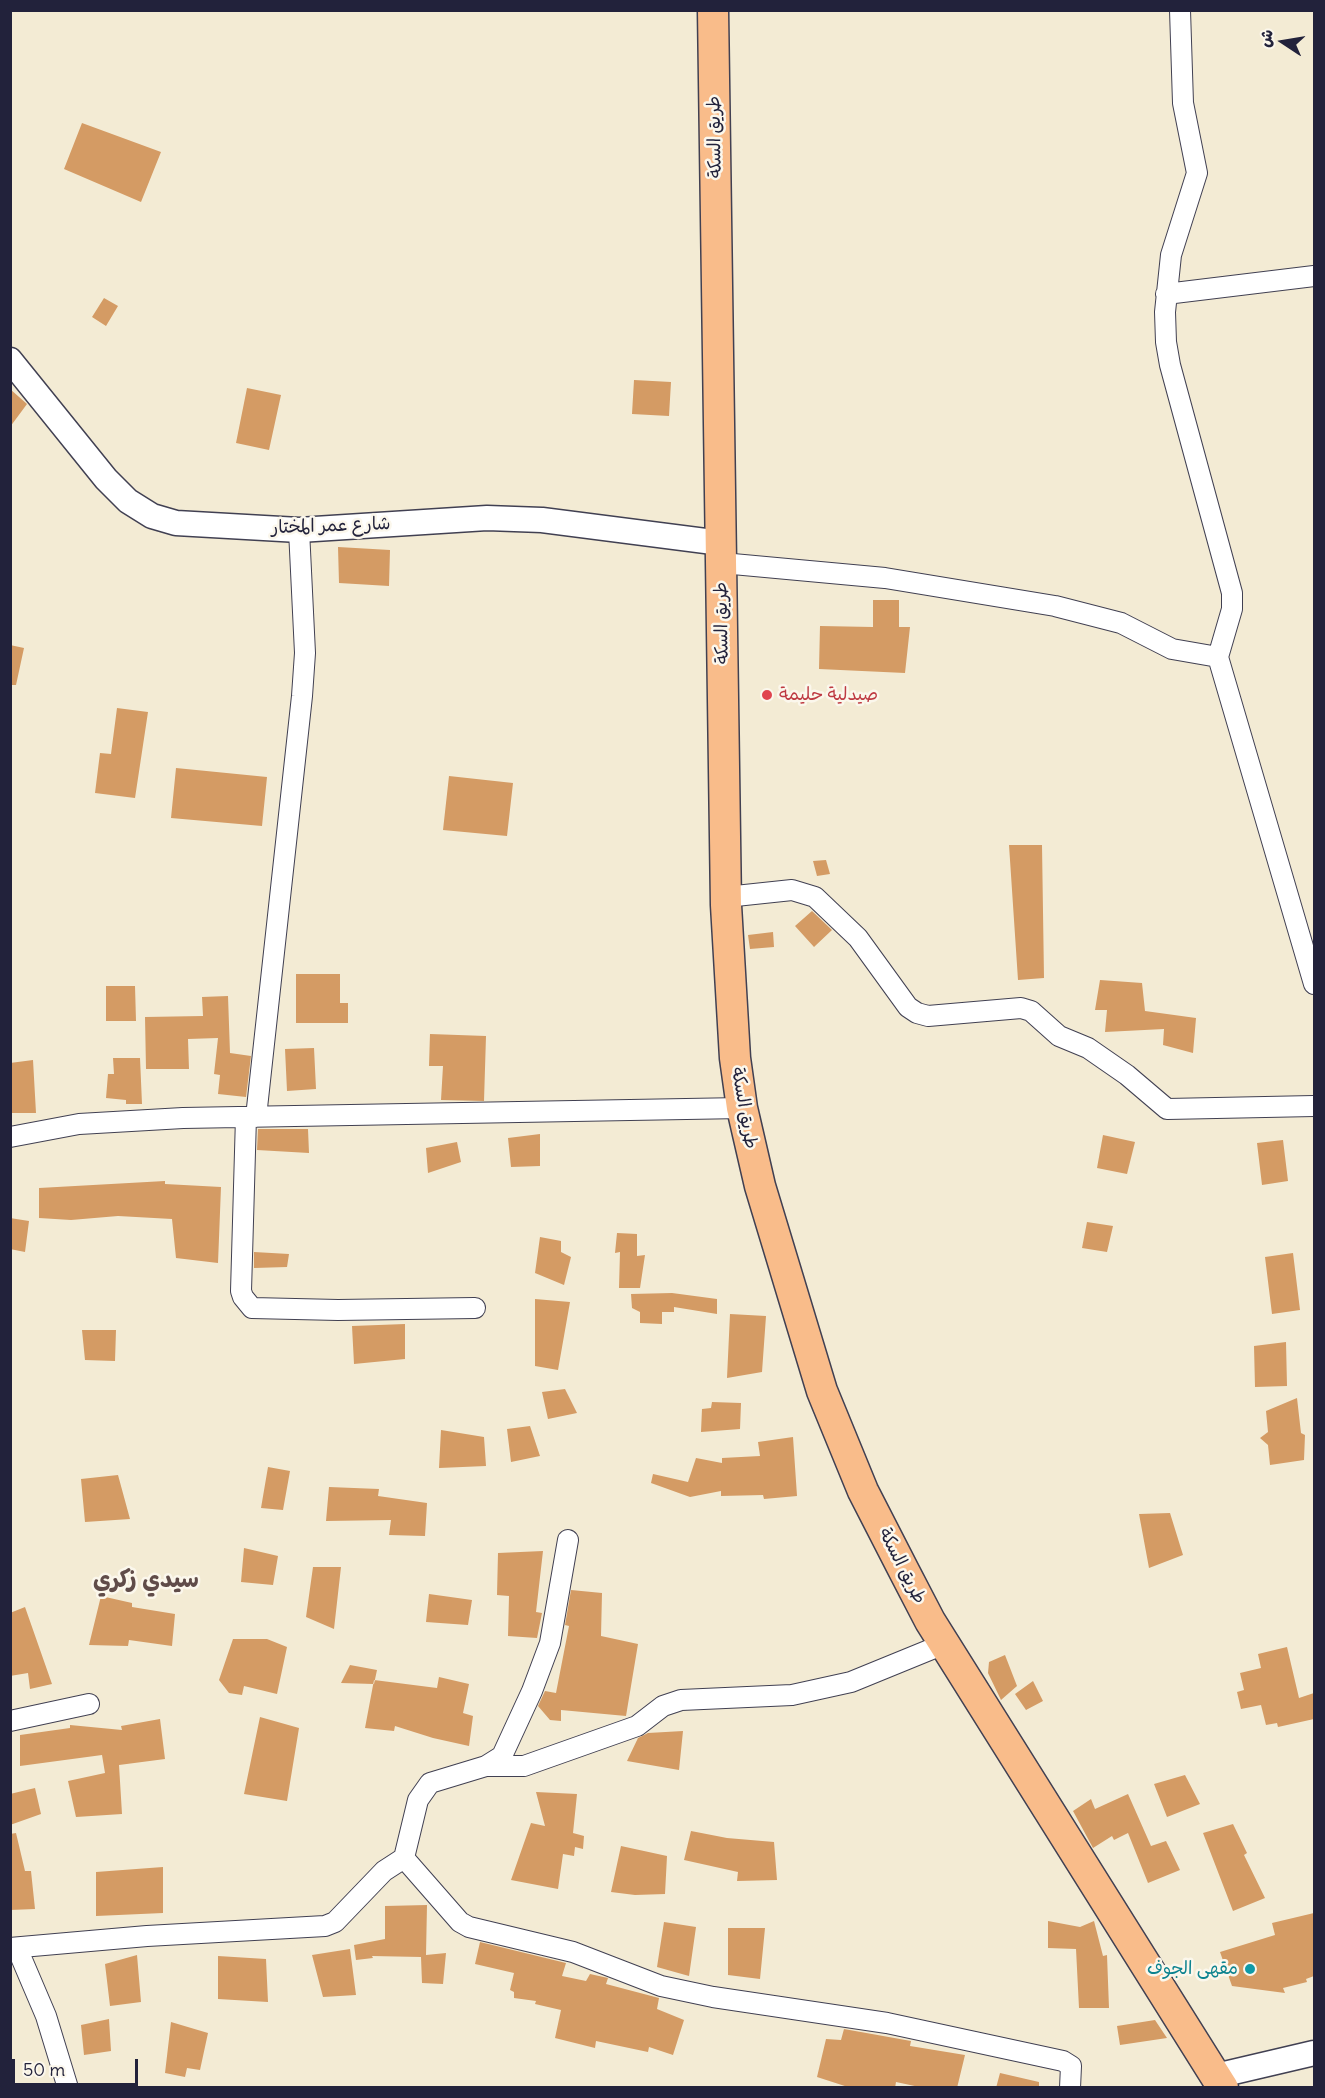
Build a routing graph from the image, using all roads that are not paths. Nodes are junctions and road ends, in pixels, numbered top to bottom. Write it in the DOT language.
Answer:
graph roads {
  1 [pos="713,10"];
  2 [pos="1179,10"];
  3 [pos="1314,276"];
  4 [pos="1166,294"];
  5 [pos="10,360"];
  6 [pos="298,530"];
  7 [pos="721,553"];
  8 [pos="1218,657"];
  9 [pos="726,897"];
  10 [pos="1314,984"];
  11 [pos="1314,1106"];
  12 [pos="742,1108"];
  13 [pos="251,1117"];
  14 [pos="10,1137"];
  15 [pos="475,1308"];
  16 [pos="568,1540"];
  17 [pos="944,1644"];
  18 [pos="89,1704"];
  19 [pos="10,1721"];
  20 [pos="486,1766"];
  21 [pos="404,1858"];
  22 [pos="14,1948"];
  23 [pos="1314,2053"];
  24 [pos="1219,2082"];
  25 [pos="68,2088"];
  26 [pos="1070,2088"];
  1 -- 7 [label="main road, طريق السكة"];
  2 -- 4 [label="street"];
  3 -- 4 [label="street"];
  4 -- 8 [label="street"];
  5 -- 6 [label="street, شارع عمر المختار"];
  6 -- 7 [label="street, شارع عمر المختار"];
  6 -- 13 [label="street"];
  7 -- 8 [label="street"];
  7 -- 9 [label="main road, طريق السكة"];
  8 -- 10 [label="street"];
  9 -- 11 [label="street"];
  9 -- 12 [label="main road, طريق السكة"];
  12 -- 13 [label="street"];
  12 -- 17 [label="main road, طريق السكة"];
  13 -- 14 [label="street"];
  13 -- 15 [label="street"];
  16 -- 20 [label="street"];
  17 -- 20 [label="street"];
  17 -- 24 [label="main road, طريق السكة"];
  18 -- 19 [label="street"];
  20 -- 21 [label="street"];
  21 -- 22 [label="street"];
  21 -- 26 [label="street"];
  22 -- 25 [label="street"];
  23 -- 24 [label="street"];
}
